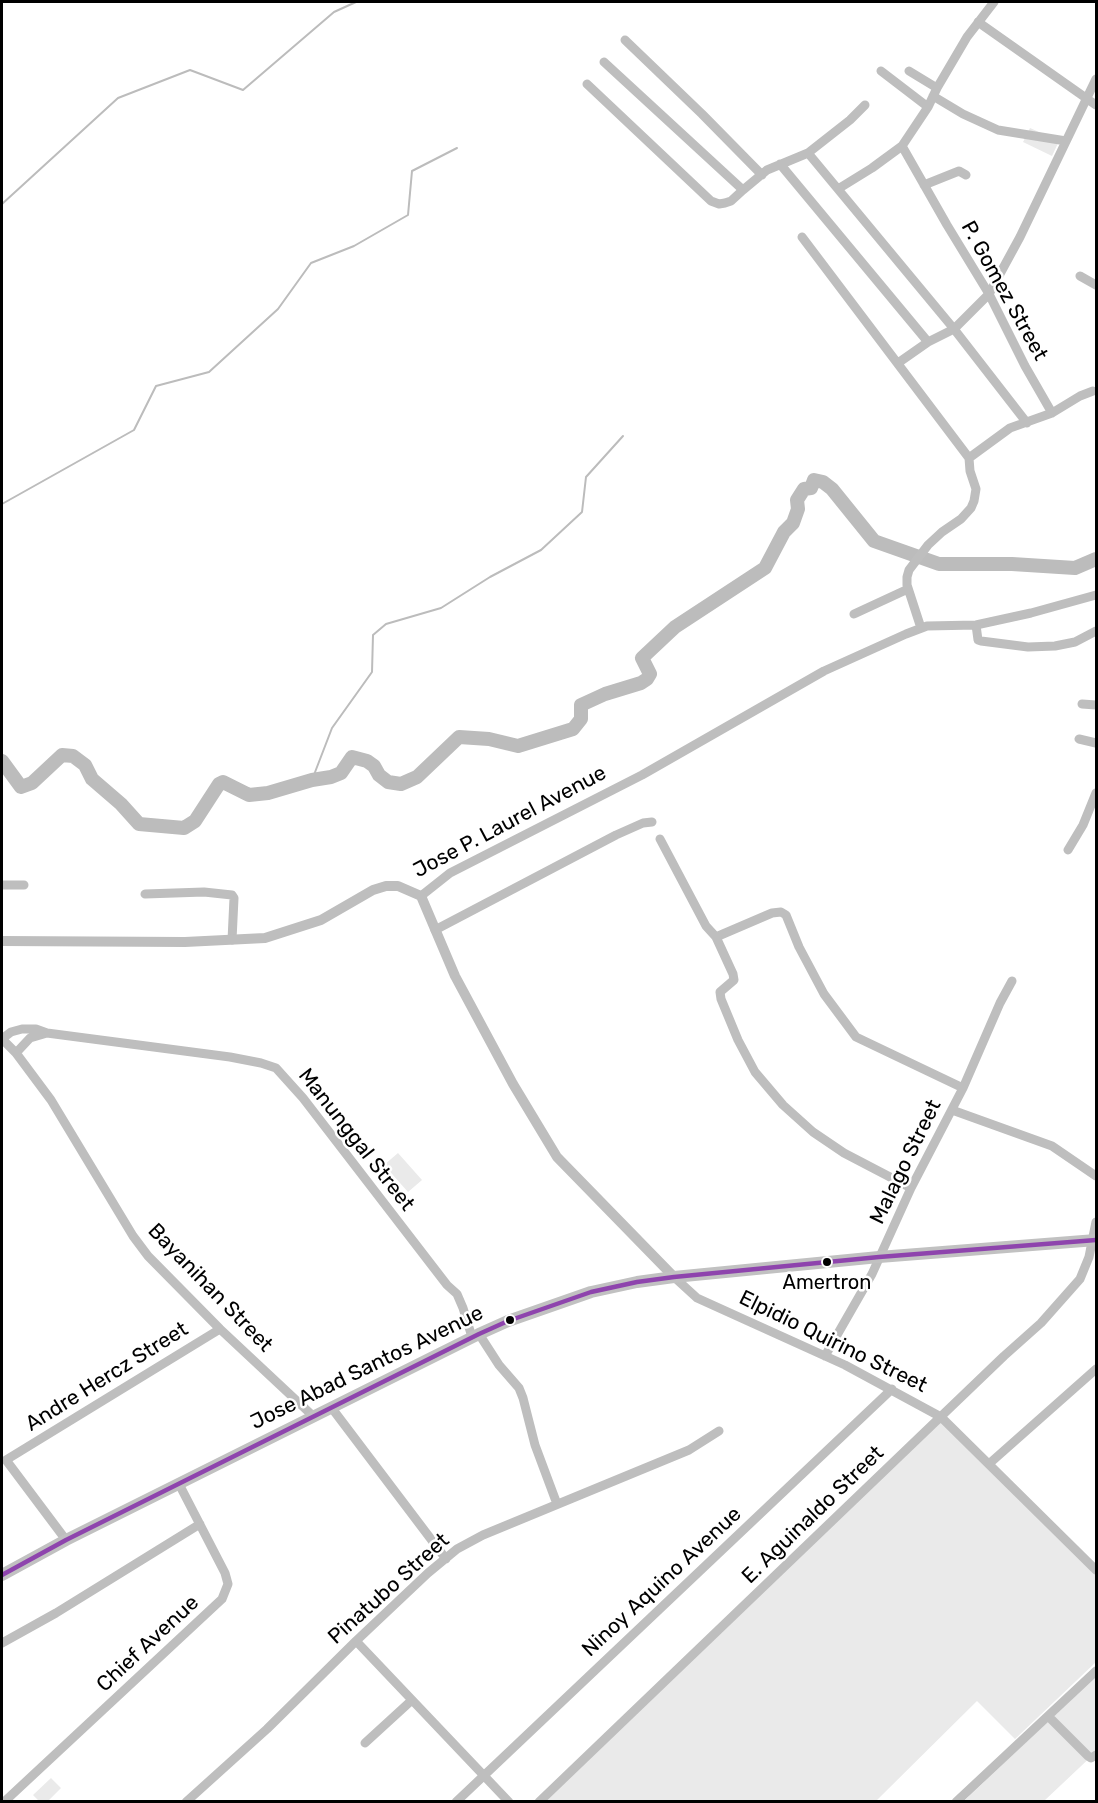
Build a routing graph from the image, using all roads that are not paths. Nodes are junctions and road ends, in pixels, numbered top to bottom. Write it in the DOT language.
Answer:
graph roads {
  1 [pos="994,2"];
  2 [pos="978,22"];
  3 [pos="625,40"];
  4 [pos="604,62"];
  5 [pos="880,71"];
  6 [pos="909,71"];
  7 [pos="1096,79"];
  8 [pos="587,84"];
  9 [pos="935,92"];
  10 [pos="1087,98"];
  11 [pos="865,105"];
  12 [pos="1096,105"];
  13 [pos="928,107"];
  14 [pos="1066,141"];
  15 [pos="902,146"];
  16 [pos="808,153"];
  17 [pos="780,164"];
  18 [pos="762,175"];
  19 [pos="966,175"];
  20 [pos="924,185"];
  21 [pos="838,189"];
  22 [pos="743,190"];
  23 [pos="802,237"];
  24 [pos="1080,276"];
  25 [pos="1096,285"];
  26 [pos="989,294"];
  27 [pos="954,329"];
  28 [pos="928,342"];
  29 [pos="898,363"];
  30 [pos="1095,389"];
  31 [pos="1052,413"];
  32 [pos="1027,423"];
  33 [pos="969,458"];
  34 [pos="908,589"];
  35 [pos="1096,595"];
  36 [pos="854,614"];
  37 [pos="976,625"];
  38 [pos="921,628"];
  39 [pos="1096,631"];
  40 [pos="1082,704"];
  41 [pos="1096,705"];
  42 [pos="1079,739"];
  43 [pos="1096,743"];
  44 [pos="1096,793"];
  45 [pos="651,822"];
  46 [pos="660,839"];
  47 [pos="1068,850"];
  48 [pos="2,885"];
  49 [pos="24,885"];
  50 [pos="145,894"];
  51 [pos="421,896"];
  52 [pos="435,930"];
  53 [pos="716,937"];
  54 [pos="232,940"];
  55 [pos="2,941"];
  56 [pos="1012,981"];
  57 [pos="22,1029"];
  58 [pos="48,1033"];
  59 [pos="30,1038"];
  60 [pos="2,1039"];
  61 [pos="16,1053"];
  62 [pos="963,1088"];
  63 [pos="952,1110"];
  64 [pos="1096,1176"];
  65 [pos="911,1188"];
  66 [pos="1096,1222"];
  67 [pos="1094,1240"];
  68 [pos="879,1257"];
  69 [pos="674,1277"];
  70 [pos="220,1329"];
  71 [pos="475,1335"];
  72 [pos="825,1356"];
  73 [pos="1096,1369"];
  74 [pos="892,1389"];
  75 [pos="331,1407"];
  76 [pos="313,1416"];
  77 [pos="941,1417"];
  78 [pos="719,1431"];
  79 [pos="990,1463"];
  80 [pos="180,1484"];
  81 [pos="557,1504"];
  82 [pos="200,1524"];
  83 [pos="66,1540"];
  84 [pos="446,1559"];
  85 [pos="1096,1570"];
  86 [pos="2,1575"];
  87 [pos="356,1641"];
  88 [pos="2,1643"];
  89 [pos="1096,1671"];
  90 [pos="412,1700"];
  91 [pos="1048,1716"];
  92 [pos="365,1743"];
  93 [pos="1096,1755"];
  94 [pos="484,1775"];
  95 [pos="4,1802"];
  96 [pos="186,1802"];
  97 [pos="456,1802"];
  98 [pos="509,1802"];
  99 [pos="539,1802"];
  100 [pos="956,1802"];
  1 -- 2 [label="street"];
  2 -- 9 [label="street"];
  2 -- 10 [label="street"];
  3 -- 18 [label="street"];
  4 -- 22 [label="street"];
  5 -- 13 [label="street"];
  6 -- 9 [label="street"];
  7 -- 10 [label="street"];
  8 -- 22 [label="street"];
  9 -- 13 [label="street"];
  9 -- 14 [label="street"];
  10 -- 12 [label="street"];
  10 -- 14 [label="street"];
  11 -- 16 [label="street"];
  13 -- 15 [label="street"];
  14 -- 26 [label="street"];
  15 -- 20 [label="street, P. Gomez Street"];
  15 -- 21 [label="street"];
  16 -- 17 [label="street"];
  16 -- 21 [label="street"];
  17 -- 18 [label="street"];
  17 -- 28 [label="street"];
  18 -- 22 [label="street"];
  19 -- 20 [label="street"];
  20 -- 26 [label="street, P. Gomez Street"];
  21 -- 27 [label="street"];
  23 -- 29 [label="street"];
  24 -- 25 [label="street"];
  26 -- 27 [label="street"];
  26 -- 31 [label="street, P. Gomez Street"];
  27 -- 28 [label="street"];
  27 -- 32 [label="street"];
  28 -- 29 [label="street"];
  29 -- 33 [label="street"];
  30 -- 31 [label="street"];
  31 -- 32 [label="street"];
  32 -- 33 [label="street"];
  33 -- 34 [label="street"];
  34 -- 36 [label="street"];
  34 -- 38 [label="street"];
  35 -- 37 [label="street, Jose P. Laurel Avenue"];
  37 -- 38 [label="street, Jose P. Laurel Avenue"];
  37 -- 39 [label="street"];
  38 -- 51 [label="street, Jose P. Laurel Avenue"];
  40 -- 41 [label="street"];
  42 -- 43 [label="street"];
  44 -- 47 [label="street"];
  45 -- 52 [label="street"];
  46 -- 53 [label="street"];
  48 -- 49 [label="street"];
  50 -- 54 [label="street"];
  51 -- 52 [label="street, Elpidio Quirino Street"];
  51 -- 54 [label="street, Jose P. Laurel Avenue"];
  52 -- 69 [label="street, Elpidio Quirino Street"];
  53 -- 62 [label="street"];
  53 -- 65 [label="street"];
  54 -- 55 [label="street, Jose P. Laurel Avenue"];
  56 -- 62 [label="street, Malago Street"];
  57 -- 58 [label="street, Manunggal Street"];
  57 -- 59 [label="street"];
  57 -- 60 [label="street"];
  58 -- 59 [label="street, Manunggal Street"];
  58 -- 71 [label="street, Manunggal Street"];
  59 -- 61 [label="street"];
  60 -- 61 [label="street, Bayanihan Street"];
  61 -- 70 [label="street, Bayanihan Street"];
  62 -- 63 [label="street, Malago Street"];
  63 -- 64 [label="street"];
  63 -- 65 [label="street, Malago Street"];
  65 -- 68 [label="street, Malago Street"];
  66 -- 67 [label="street, E. Aguinaldo Street"];
  67 -- 68 [label="main road, Jose Abad Santos Avenue"];
  67 -- 77 [label="street, E. Aguinaldo Street"];
  68 -- 69 [label="main road, Jose Abad Santos Avenue"];
  68 -- 72 [label="street, Malago Street"];
  69 -- 71 [label="main road, Jose Abad Santos Avenue"];
  69 -- 72 [label="street, Elpidio Quirino Street"];
  70 -- 76 [label="street, Bayanihan Street"];
  70 -- 83 [label="street, Andre Hercz Street"];
  71 -- 75 [label="main road, Jose Abad Santos Avenue"];
  71 -- 81 [label="street, Manunggal Street"];
  72 -- 74 [label="street, Elpidio Quirino Street"];
  73 -- 79 [label="street"];
  74 -- 77 [label="street, Elpidio Quirino Street"];
  74 -- 94 [label="street, Ninoy Aquino Avenue"];
  75 -- 76 [label="main road, Jose Abad Santos Avenue"];
  75 -- 84 [label="street"];
  76 -- 80 [label="main road, Jose Abad Santos Avenue"];
  77 -- 79 [label="street, Elpidio Quirino Street"];
  77 -- 99 [label="street, E. Aguinaldo Street"];
  78 -- 81 [label="street, Pinatubo Street"];
  79 -- 85 [label="street, Elpidio Quirino Street"];
  80 -- 82 [label="street, Chief Avenue"];
  80 -- 83 [label="main road, Jose Abad Santos Avenue"];
  81 -- 84 [label="street, Pinatubo Street"];
  82 -- 88 [label="street"];
  82 -- 95 [label="street, Chief Avenue"];
  83 -- 86 [label="main road, Jose Abad Santos Avenue"];
  84 -- 87 [label="street, Pinatubo Street"];
  87 -- 90 [label="street"];
  87 -- 96 [label="street, Pinatubo Street"];
  89 -- 91 [label="street"];
  90 -- 92 [label="street"];
  90 -- 94 [label="street"];
  91 -- 93 [label="street"];
  91 -- 100 [label="street"];
  94 -- 97 [label="street, Ninoy Aquino Avenue"];
  94 -- 98 [label="street"];
}
